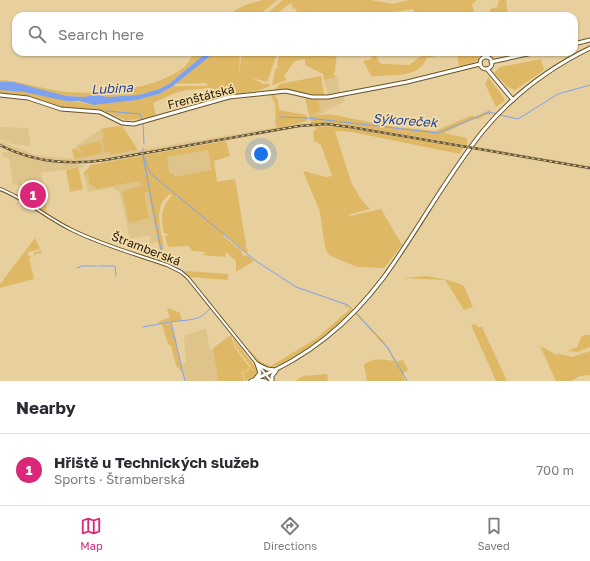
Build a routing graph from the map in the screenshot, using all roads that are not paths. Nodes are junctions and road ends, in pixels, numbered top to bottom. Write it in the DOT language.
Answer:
graph roads {
  1 [pos="590,40"];
  2 [pos="578,43"];
  3 [pos="590,48"];
  4 [pos="578,55"];
  5 [pos="519,56"];
  6 [pos="576,56"];
  7 [pos="491,62"];
  8 [pos="480,64"];
  9 [pos="487,69"];
  10 [pos="0,95"];
  11 [pos="514,100"];
  12 [pos="0,189"];
  13 [pos="257,364"];
  14 [pos="277,370"];
  15 [pos="266,375"];
  16 [pos="253,380"];
  17 [pos="266,381"];
  18 [pos="271,381"];
  1 -- 2 [label="main road"];
  3 -- 4 [label="main road"];
  5 -- 7 [label="main road"];
  6 -- 11 [label="main road"];
  7 -- 8 [label="main road"];
  7 -- 9 [label="main road"];
  8 -- 9 [label="main road"];
  8 -- 10 [label="main road, Frenštátská"];
  9 -- 11 [label="main road"];
  11 -- 14 [label="main road"];
  12 -- 13 [label="street, Štramberská"];
  13 -- 14 [label="main road"];
  13 -- 15 [label="street, Štramberská"];
  13 -- 16 [label="main road"];
  14 -- 15 [label="main road"];
  14 -- 18 [label="main road"];
  15 -- 16 [label="main road"];
  15 -- 18 [label="street, Štramberská"];
  16 -- 17 [label="main road"];
}
